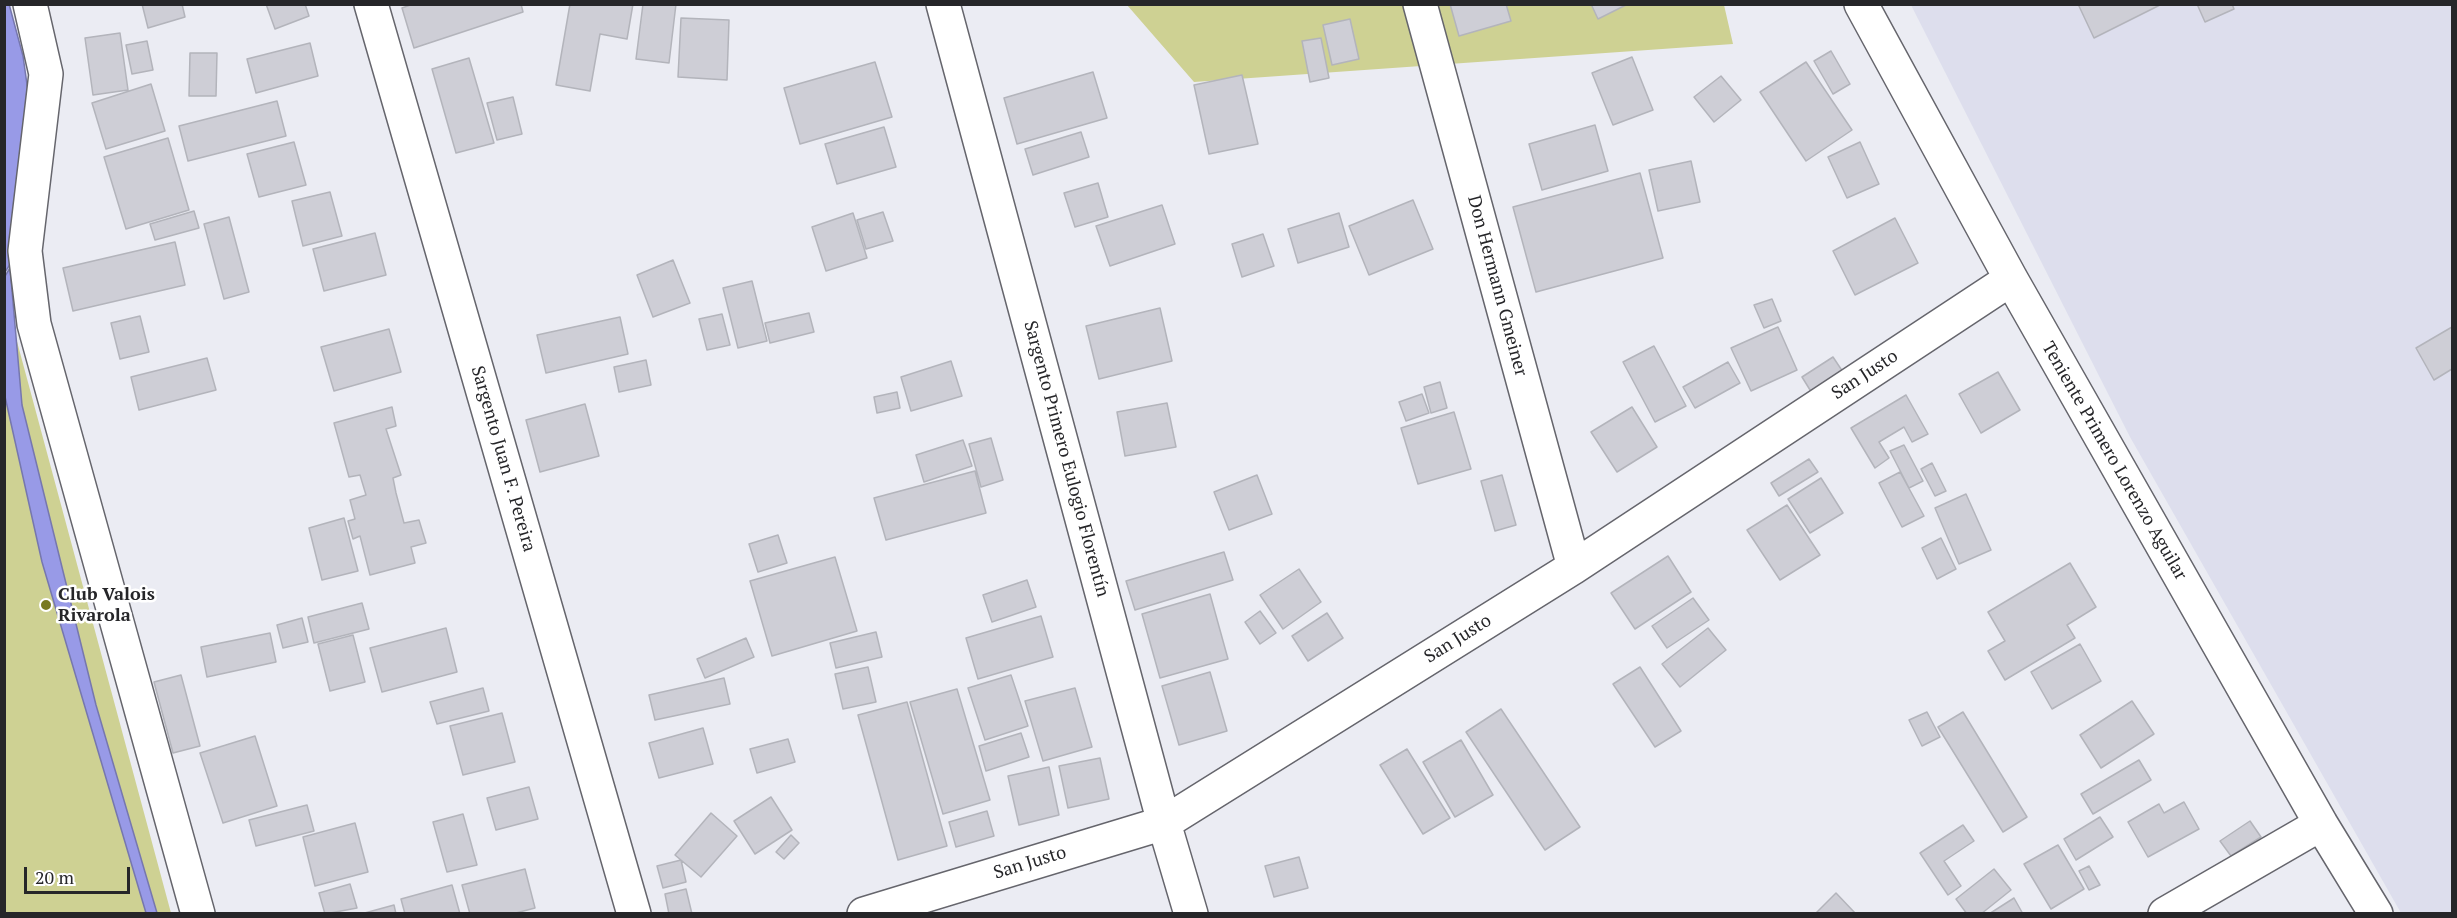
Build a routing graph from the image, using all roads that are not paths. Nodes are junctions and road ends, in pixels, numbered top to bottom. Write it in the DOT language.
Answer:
graph roads {
  1 [pos="30,4"];
  2 [pos="371,4"];
  3 [pos="943,4"];
  4 [pos="1420,4"];
  5 [pos="1861,4"];
  6 [pos="2011,279"];
  7 [pos="1574,567"];
  8 [pos="1164,823"];
  9 [pos="2321,824"];
  10 [pos="198,914"];
  11 [pos="634,914"];
  12 [pos="864,914"];
  13 [pos="1191,914"];
  14 [pos="2165,914"];
  15 [pos="2376,914"];
  1 -- 10 [label="street"];
  2 -- 11 [label="street, Sargento Juan F. Pereira"];
  3 -- 8 [label="street, Sargento Primero Eulogio Florentín"];
  4 -- 7 [label="street, Don Hermann Gmeiner"];
  5 -- 6 [label="street, Teniente Primero Lorenzo Aguilar"];
  6 -- 7 [label="street, San Justo"];
  6 -- 9 [label="street, Teniente Primero Lorenzo Aguilar"];
  7 -- 8 [label="street, San Justo"];
  8 -- 12 [label="street, San Justo"];
  8 -- 13 [label="street, Sargento Primero Eulogio Florentín"];
  9 -- 14 [label="street"];
  9 -- 15 [label="street, Teniente Primero Lorenzo Aguilar"];
}
